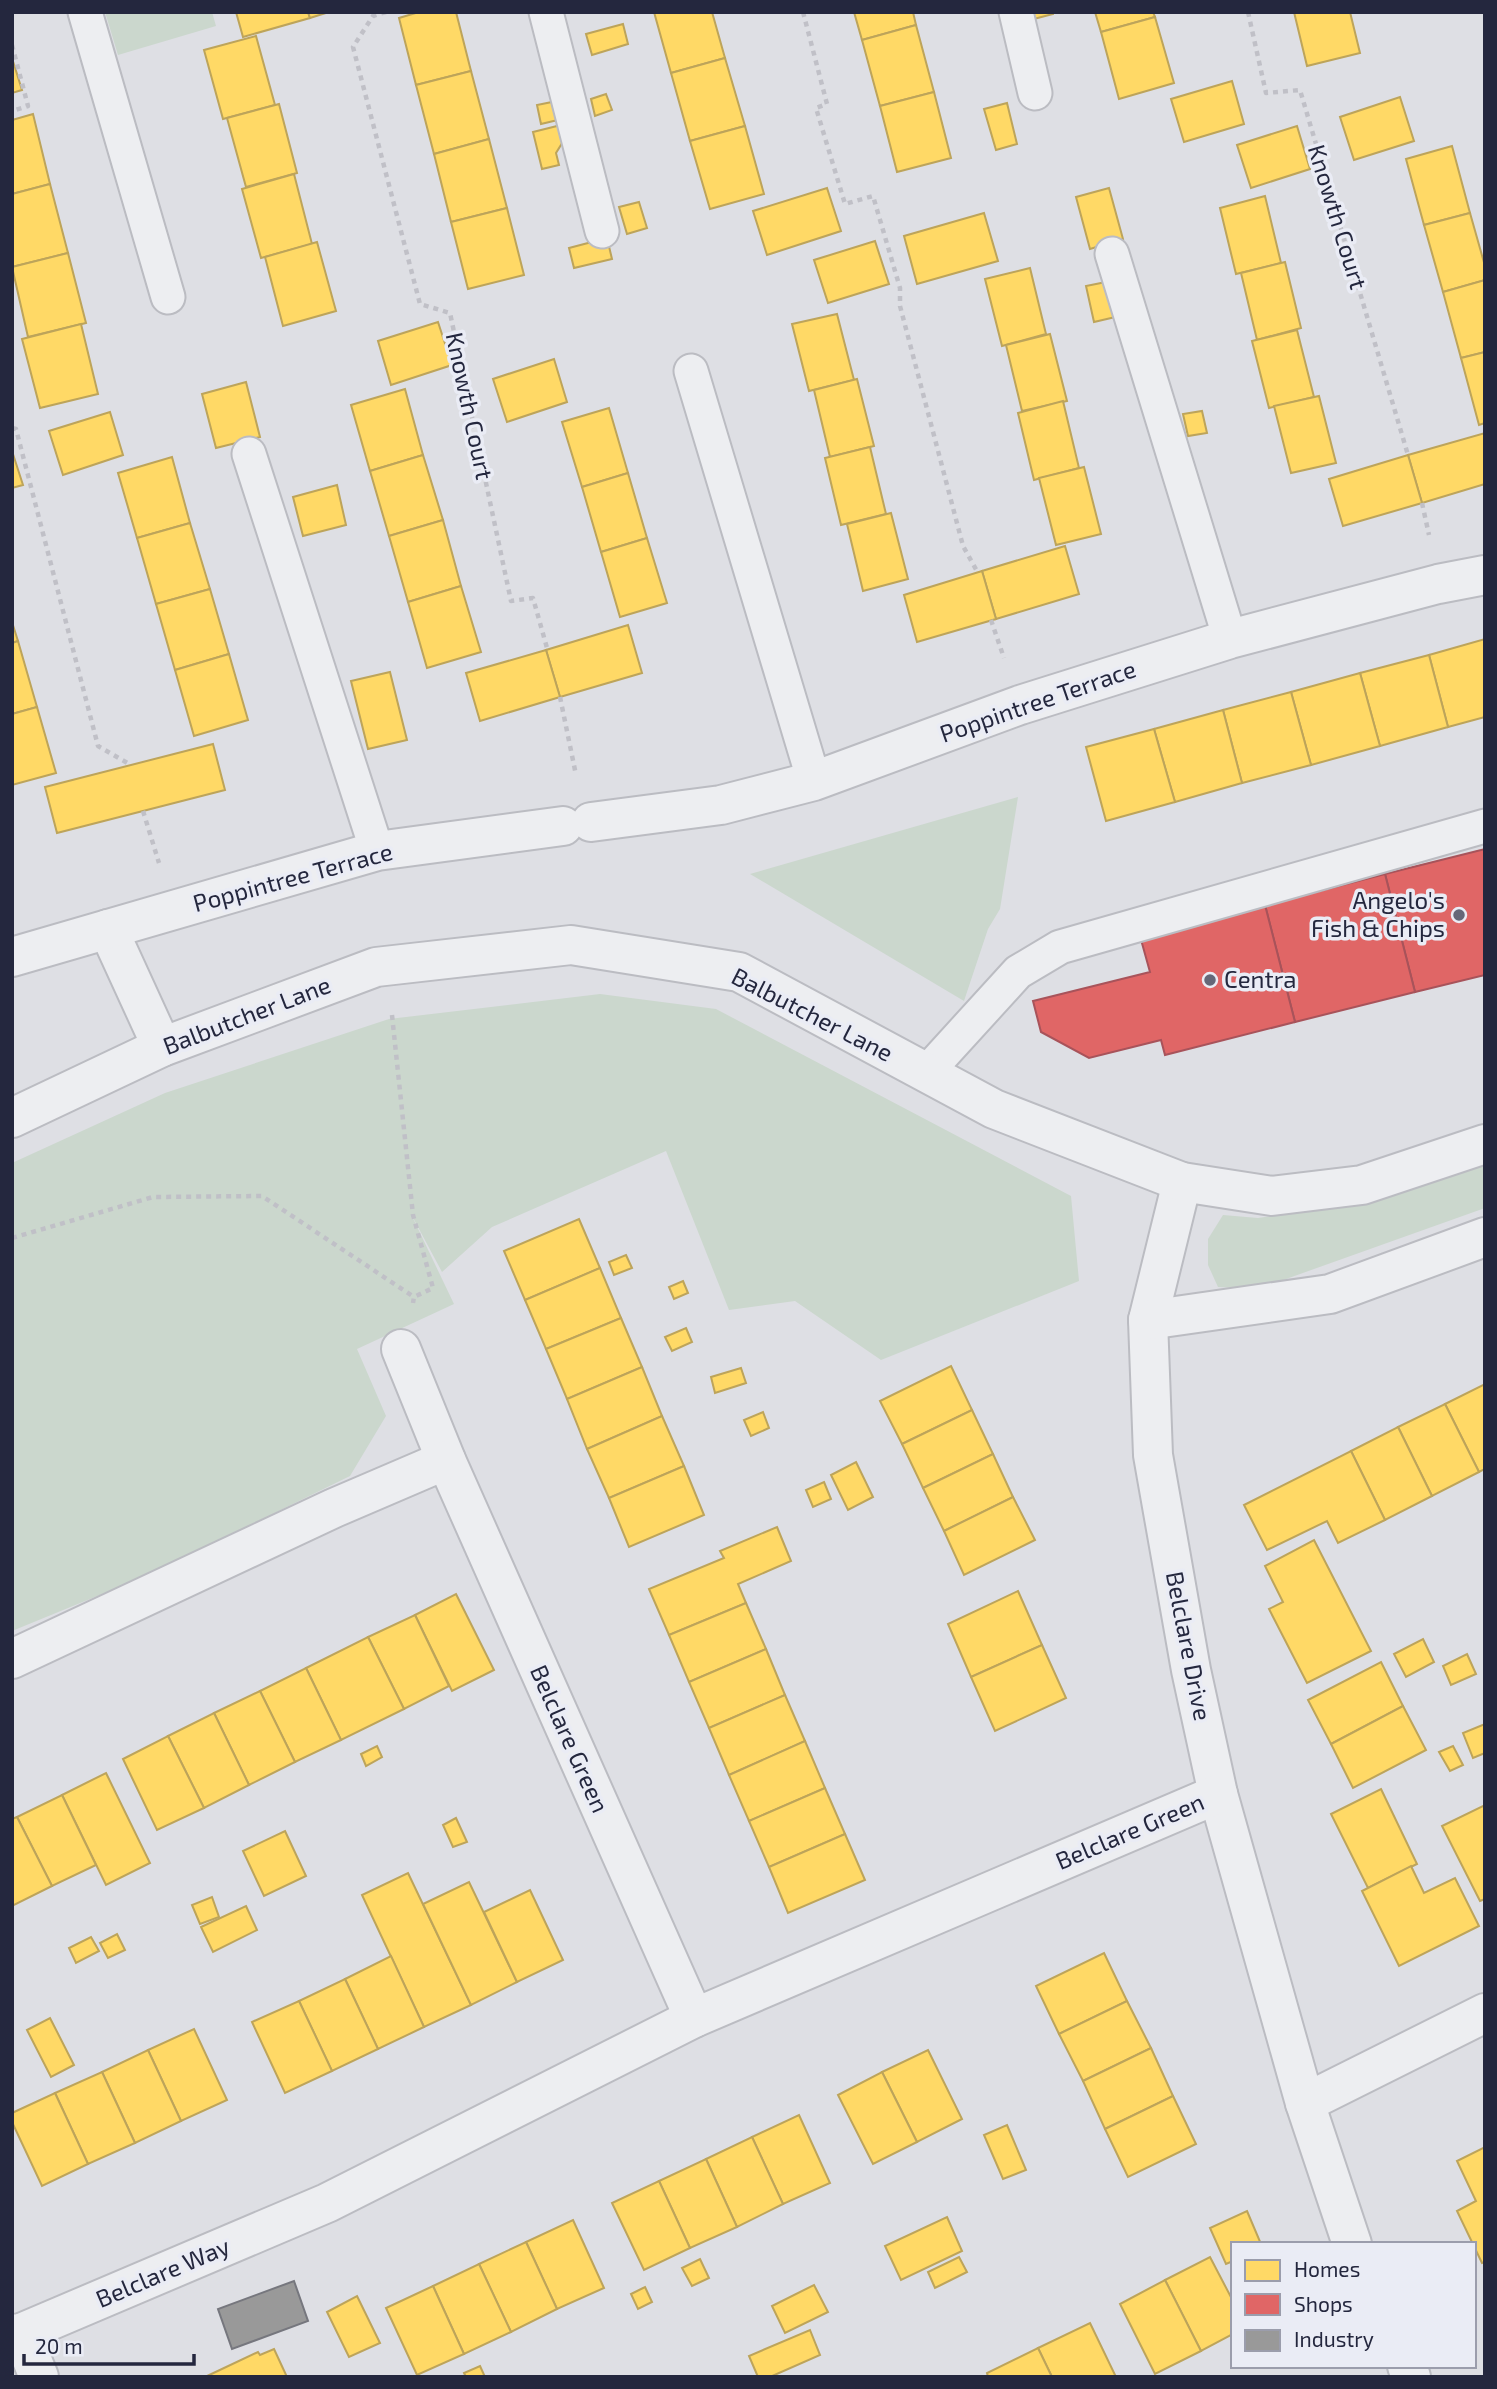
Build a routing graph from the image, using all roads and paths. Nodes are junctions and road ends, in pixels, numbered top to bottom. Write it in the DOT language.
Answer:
graph roads {
  1 [pos="85,12"];
  2 [pos="386,12"];
  3 [pos="546,12"];
  4 [pos="803,12"];
  5 [pos="1016,12"];
  6 [pos="1248,12"];
  7 [pos="12,45"];
  8 [pos="1035,93"];
  9 [pos="12,111"];
  10 [pos="602,231"];
  11 [pos="1112,254"];
  12 [pos="168,297"];
  13 [pos="691,371"];
  14 [pos="12,428"];
  15 [pos="249,454"];
  16 [pos="1408,455"];
  17 [pos="978,573"];
  18 [pos="1485,575"];
  19 [pos="1230,639"];
  20 [pos="547,648"];
  21 [pos="560,697"];
  22 [pos="131,765"];
  23 [pos="814,781"];
  24 [pos="578,785"];
  25 [pos="1485,826"];
  26 [pos="377,851"];
  27 [pos="108,929"];
  28 [pos="12,957"];
  29 [pos="392,1014"];
  30 [pos="162,1047"];
  31 [pos="926,1073"];
  32 [pos="12,1118"];
  33 [pos="1485,1144"];
  34 [pos="1182,1182"];
  35 [pos="1485,1237"];
  36 [pos="12,1238"];
  37 [pos="414,1297"];
  38 [pos="1148,1320"];
  39 [pos="401,1349"];
  40 [pos="446,1460"];
  41 [pos="12,1659"];
  42 [pos="1218,1794"];
  43 [pos="1485,2013"];
  44 [pos="694,2018"];
  45 [pos="1305,2103"];
  46 [pos="313,2209"];
  47 [pos="1351,2242"];
  48 [pos="17,2334"];
  49 [pos="40,2377"];
  1 -- 12 [label="lane"];
  2 -- 20 [label="path, Knowth Court"];
  3 -- 10 [label="lane"];
  4 -- 17 [label="path"];
  5 -- 8 [label="lane"];
  6 -- 16 [label="path, Knowth Court"];
  7 -- 9 [label="path"];
  11 -- 19 [label="lane"];
  13 -- 23 [label="lane"];
  14 -- 22 [label="path"];
  15 -- 26 [label="lane"];
  18 -- 19 [label="street, Poppintree Terrace"];
  19 -- 23 [label="street, Poppintree Terrace"];
  21 -- 24 [label="path"];
  23 -- 26 [label="street, Poppintree Terrace"];
  25 -- 31 [label="lane"];
  26 -- 27 [label="street, Poppintree Terrace"];
  27 -- 28 [label="street, Poppintree Terrace"];
  27 -- 30 [label="street"];
  29 -- 37 [label="path"];
  30 -- 31 [label="street, Balbutcher Lane"];
  30 -- 32 [label="street, Balbutcher Lane"];
  31 -- 34 [label="street, Balbutcher Lane"];
  33 -- 34 [label="street, Balbutcher Lane"];
  34 -- 38 [label="street, Belclare Drive"];
  35 -- 38 [label="street"];
  36 -- 37 [label="path"];
  37 -- 39 [label="path"];
  38 -- 42 [label="street, Belclare Drive"];
  39 -- 40 [label="street, Belclare Green"];
  40 -- 41 [label="street"];
  40 -- 44 [label="street, Belclare Green"];
  42 -- 44 [label="street, Belclare Green"];
  42 -- 45 [label="street, Belclare Drive"];
  43 -- 45 [label="street"];
  44 -- 46 [label="street, Belclare Green"];
  45 -- 47 [label="street, Belclare Drive"];
  46 -- 48 [label="street, Belclare Way"];
  48 -- 49 [label="street"];
}
